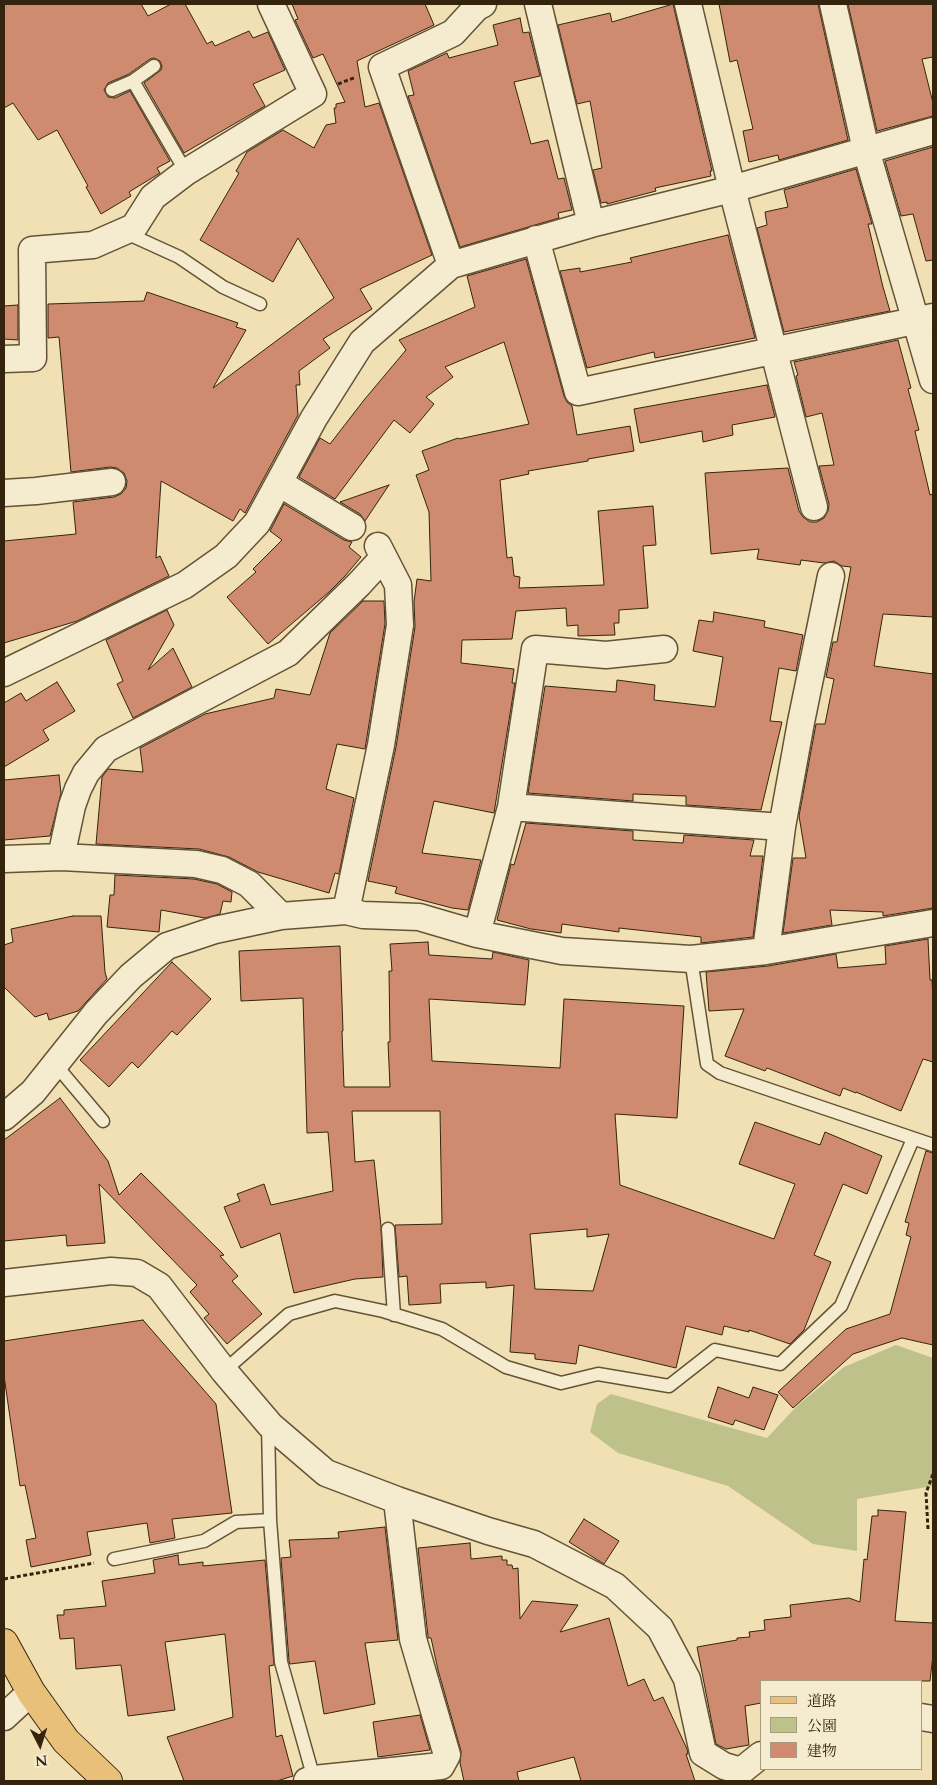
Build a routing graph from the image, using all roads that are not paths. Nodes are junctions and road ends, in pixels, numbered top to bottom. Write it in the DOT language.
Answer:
graph roads {
  1 [pos="271,4"];
  2 [pos="483,4"];
  3 [pos="538,4"];
  4 [pos="688,4"];
  5 [pos="834,4"];
  6 [pos="457,14"];
  7 [pos="154,66"];
  8 [pos="133,81"];
  9 [pos="112,90"];
  10 [pos="933,131"];
  11 [pos="866,150"];
  12 [pos="186,172"];
  13 [pos="732,189"];
  14 [pos="591,224"];
  15 [pos="124,232"];
  16 [pos="536,239"];
  17 [pos="452,265"];
  18 [pos="260,304"];
  19 [pos="924,319"];
  20 [pos="773,350"];
  21 [pos="4,359"];
  22 [pos="933,380"];
  23 [pos="112,482"];
  24 [pos="279,484"];
  25 [pos="4,493"];
  26 [pos="814,507"];
  27 [pos="352,527"];
  28 [pos="831,576"];
  29 [pos="664,649"];
  30 [pos="4,673"];
  31 [pos="510,807"];
  32 [pos="782,827"];
  33 [pos="61,857"];
  34 [pos="4,859"];
  35 [pos="346,911"];
  36 [pos="281,916"];
  37 [pos="933,923"];
  38 [pos="477,934"];
  39 [pos="766,951"];
  40 [pos="691,959"];
  41 [pos="55,1064"];
  42 [pos="4,1117"];
  43 [pos="102,1121"];
  44 [pos="913,1139"];
  45 [pos="933,1145"];
  46 [pos="388,1229"];
  47 [pos="4,1283"];
  48 [pos="394,1314"];
  49 [pos="224,1371"];
  50 [pos="268,1422"];
  51 [pos="397,1500"];
  52 [pos="270,1520"];
  53 [pos="114,1559"];
  54 [pos="4,1643"];
  55 [pos="31,1692"];
  56 [pos="4,1717"];
  57 [pos="760,1755"];
  58 [pos="310,1780"];
  59 [pos="108,1781"];
  1 -- 12 [label="street"];
  2 -- 6 [label="street"];
  3 -- 14 [label="street"];
  4 -- 13 [label="street"];
  5 -- 11 [label="street"];
  6 -- 17 [label="street"];
  7 -- 8 [label="lane"];
  8 -- 9 [label="lane"];
  8 -- 12 [label="lane"];
  10 -- 11 [label="street"];
  11 -- 13 [label="street"];
  11 -- 19 [label="street"];
  12 -- 15 [label="street"];
  13 -- 14 [label="street"];
  13 -- 20 [label="street"];
  14 -- 16 [label="street"];
  15 -- 18 [label="lane"];
  15 -- 21 [label="street"];
  16 -- 17 [label="street"];
  16 -- 20 [label="street"];
  17 -- 24 [label="street"];
  19 -- 20 [label="street"];
  19 -- 22 [label="street"];
  20 -- 26 [label="street"];
  23 -- 25 [label="street"];
  24 -- 27 [label="street"];
  24 -- 30 [label="street"];
  28 -- 32 [label="street"];
  29 -- 31 [label="street"];
  31 -- 32 [label="street"];
  31 -- 38 [label="street"];
  32 -- 39 [label="street"];
  33 -- 34 [label="street"];
  33 -- 35 [label="street"];
  33 -- 36 [label="street"];
  35 -- 36 [label="street"];
  35 -- 38 [label="street"];
  36 -- 41 [label="street"];
  37 -- 39 [label="street"];
  38 -- 40 [label="street"];
  39 -- 40 [label="street"];
  40 -- 44 [label="lane"];
  41 -- 42 [label="street"];
  41 -- 43 [label="lane"];
  44 -- 45 [label="lane"];
  44 -- 48 [label="lane"];
  46 -- 48 [label="lane"];
  47 -- 49 [label="street"];
  48 -- 49 [label="lane"];
  49 -- 50 [label="street"];
  50 -- 51 [label="street"];
  50 -- 52 [label="lane"];
  51 -- 57 [label="street"];
  51 -- 58 [label="street"];
  52 -- 53 [label="lane"];
  52 -- 58 [label="lane"];
  54 -- 55 [label="main road"];
  55 -- 56 [label="street"];
  55 -- 59 [label="main road"];
}
